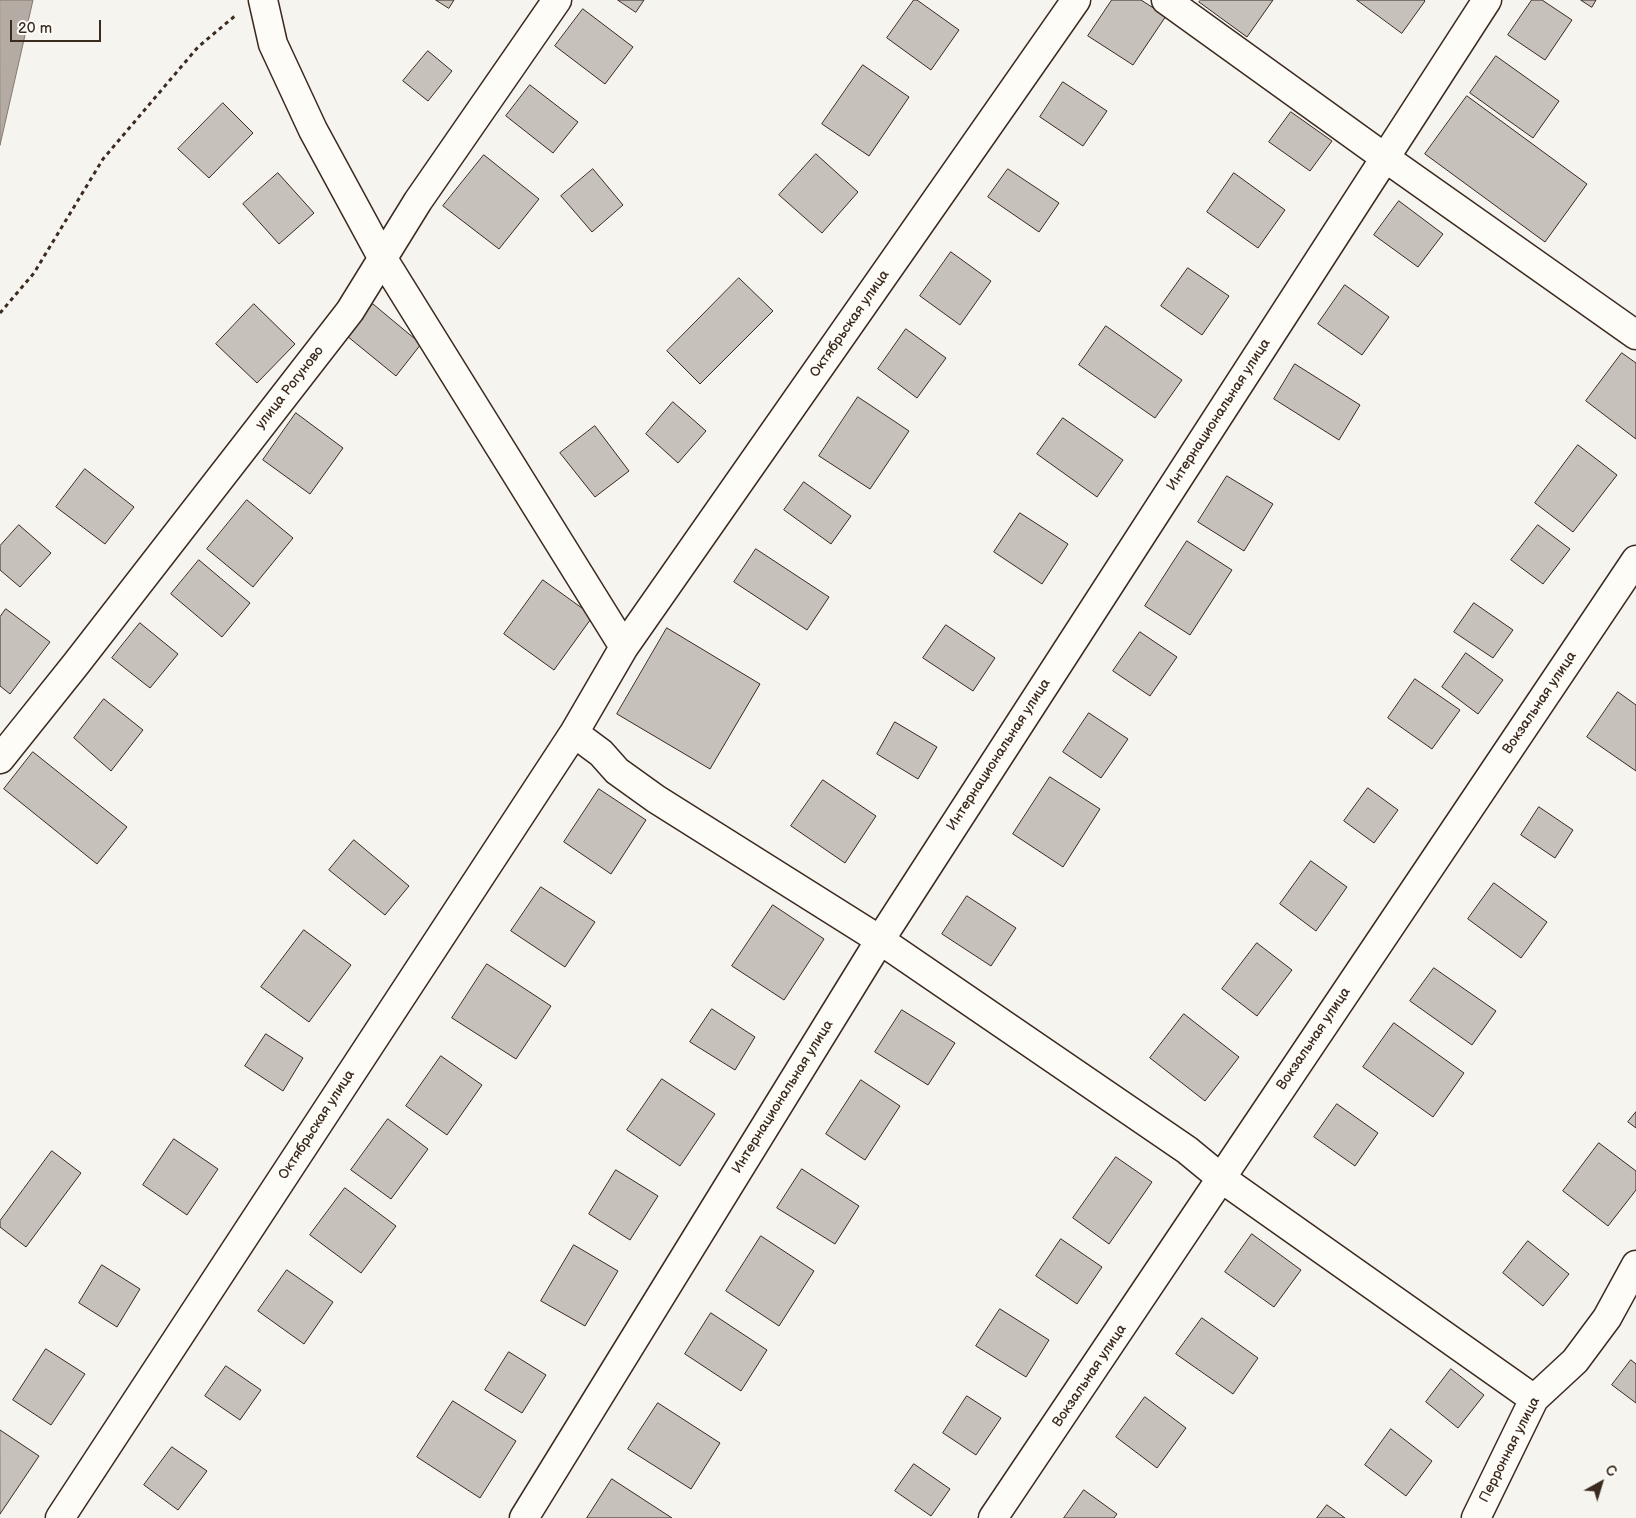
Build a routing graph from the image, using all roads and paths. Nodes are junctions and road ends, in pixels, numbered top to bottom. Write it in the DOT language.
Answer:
graph roads {
  1 [pos="558,0"];
  2 [pos="1076,0"];
  3 [pos="1166,0"];
  4 [pos="1487,0"];
  5 [pos="252,6"];
  6 [pos="1384,157"];
  7 [pos="383,259"];
  8 [pos="0,313"];
  9 [pos="1636,335"];
  10 [pos="1636,560"];
  11 [pos="624,647"];
  12 [pos="574,733"];
  13 [pos="0,759"];
  14 [pos="880,940"];
  15 [pos="1221,1178"];
  16 [pos="1636,1265"];
  17 [pos="1534,1399"];
  18 [pos="60,1518"];
  19 [pos="524,1518"];
  20 [pos="993,1518"];
  21 [pos="1476,1518"];
  1 -- 7 [label="street, улица Рогуново"];
  2 -- 11 [label="street, Октябрьская улица"];
  3 -- 6 [label="street"];
  4 -- 6 [label="street, Интернациональная улица"];
  5 -- 7 [label="street"];
  5 -- 8 [label="path"];
  6 -- 9 [label="street"];
  6 -- 14 [label="street, Интернациональная улица"];
  7 -- 11 [label="street"];
  7 -- 13 [label="street, улица Рогуново"];
  10 -- 15 [label="street, Вокзальная улица"];
  11 -- 12 [label="street, Октябрьская улица"];
  12 -- 14 [label="street"];
  12 -- 18 [label="street, Октябрьская улица"];
  14 -- 15 [label="street"];
  14 -- 19 [label="street, Интернациональная улица"];
  15 -- 17 [label="street"];
  15 -- 20 [label="street, Вокзальная улица"];
  16 -- 17 [label="street, Перронная улица"];
  17 -- 21 [label="street, Перронная улица"];
}
